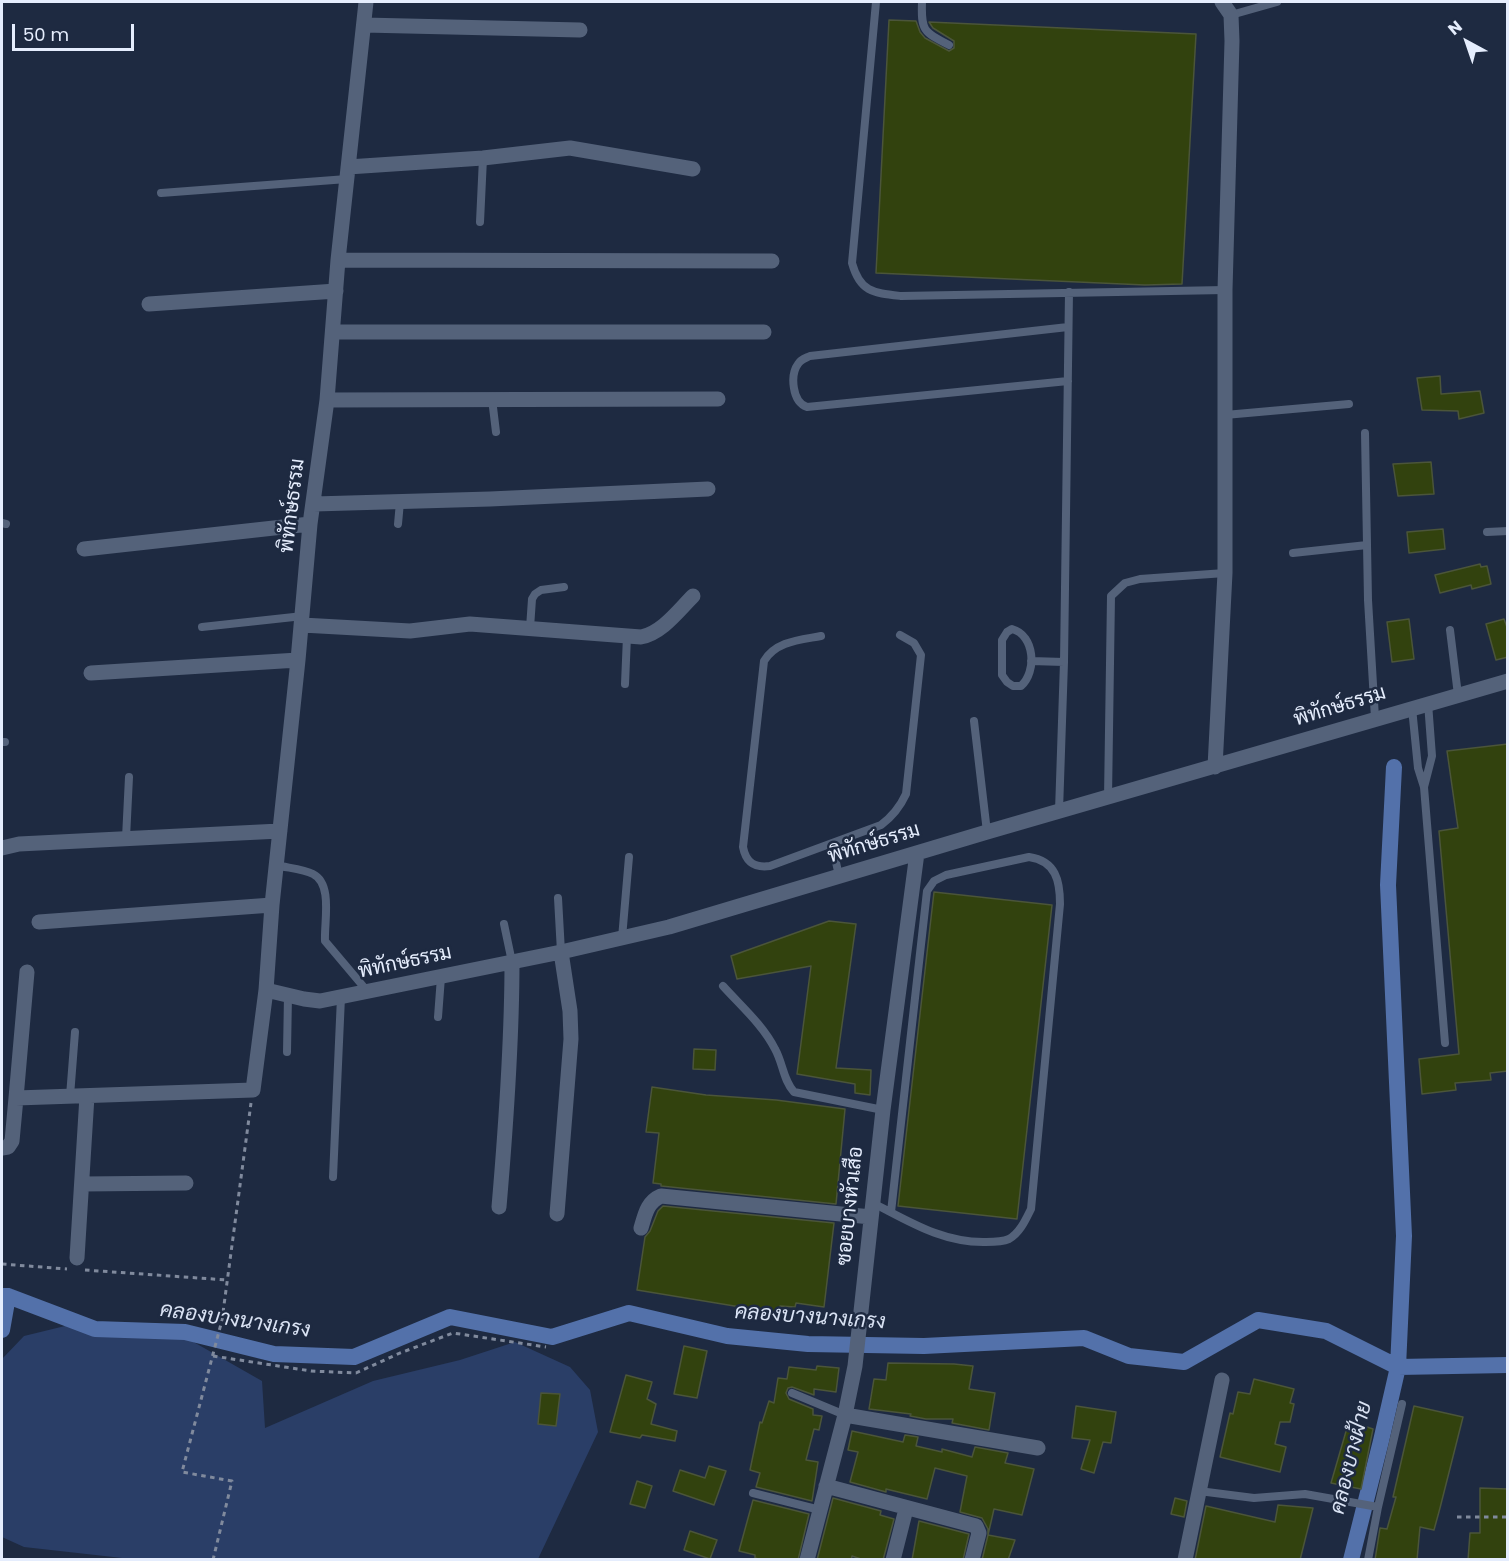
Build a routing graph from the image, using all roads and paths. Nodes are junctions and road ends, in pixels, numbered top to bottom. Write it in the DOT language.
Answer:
graph roads {
  1 [pos="366,2"];
  2 [pos="876,2"];
  3 [pos="922,2"];
  4 [pos="1222,2"];
  5 [pos="1277,2"];
  6 [pos="1231,15"];
  7 [pos="364,25"];
  8 [pos="580,30"];
  9 [pos="949,45"];
  10 [pos="483,158"];
  11 [pos="693,169"];
  12 [pos="348,173"];
  13 [pos="161,193"];
  14 [pos="480,222"];
  15 [pos="338,261"];
  16 [pos="772,261"];
  17 [pos="1225,290"];
  18 [pos="336,291"];
  19 [pos="1069,292"];
  20 [pos="149,304"];
  21 [pos="1068,327"];
  22 [pos="333,332"];
  23 [pos="764,332"];
  24 [pos="1068,381"];
  25 [pos="492,399"];
  26 [pos="718,399"];
  27 [pos="327,400"];
  28 [pos="1349,404"];
  29 [pos="1226,415"];
  30 [pos="496,432"];
  31 [pos="1365,433"];
  32 [pos="708,489"];
  33 [pos="400,502"];
  34 [pos="314,504"];
  35 [pos="310,524"];
  36 [pos="398,525"];
  37 [pos="1508,531"];
  38 [pos="1487,532"];
  39 [pos="1367,545"];
  40 [pos="84,549"];
  41 [pos="1293,553"];
  42 [pos="1225,573"];
  43 [pos="564,587"];
  44 [pos="693,596"];
  45 [pos="302,621"];
  46 [pos="202,627"];
  47 [pos="530,628"];
  48 [pos="1450,630"];
  49 [pos="900,635"];
  50 [pos="627,636"];
  51 [pos="821,636"];
  52 [pos="298,660"];
  53 [pos="1031,662"];
  54 [pos="1065,662"];
  55 [pos="92,673"];
  56 [pos="1508,681"];
  57 [pos="625,684"];
  58 [pos="1458,695"];
  59 [pos="1428,703"];
  60 [pos="1412,708"];
  61 [pos="1375,718"];
  62 [pos="974,722"];
  63 [pos="1215,767"];
  64 [pos="129,777"];
  65 [pos="1424,787"];
  66 [pos="1108,798"];
  67 [pos="1059,811"];
  68 [pos="280,831"];
  69 [pos="987,832"];
  70 [pos="126,838"];
  71 [pos="832,844"];
  72 [pos="2,848"];
  73 [pos="916,853"];
  74 [pos="629,857"];
  75 [pos="276,865"];
  76 [pos="839,876"];
  77 [pos="558,898"];
  78 [pos="272,905"];
  79 [pos="39,922"];
  80 [pos="504,924"];
  81 [pos="622,938"];
  82 [pos="561,952"];
  83 [pos="512,962"];
  84 [pos="27,972"];
  85 [pos="441,977"];
  86 [pos="723,986"];
  87 [pos="266,990"];
  88 [pos="369,992"];
  89 [pos="288,995"];
  90 [pos="341,997"];
  91 [pos="438,1017"];
  92 [pos="75,1032"];
  93 [pos="1445,1043"];
  94 [pos="287,1052"];
  95 [pos="253,1090"];
  96 [pos="70,1096"];
  97 [pos="87,1096"];
  98 [pos="16,1098"];
  99 [pos="882,1110"];
  100 [pos="2,1148"];
  101 [pos="333,1177"];
  102 [pos="186,1183"];
  103 [pos="83,1184"];
  104 [pos="499,1207"];
  105 [pos="872,1210"];
  106 [pos="891,1212"];
  107 [pos="557,1214"];
  108 [pos="641,1228"];
  109 [pos="77,1258"];
  110 [pos="2,1264"];
  111 [pos="227,1280"];
  112 [pos="546,1347"];
  113 [pos="213,1356"];
  114 [pos="1222,1380"];
  115 [pos="792,1393"];
  116 [pos="1402,1404"];
  117 [pos="845,1415"];
  118 [pos="1038,1448"];
  119 [pos="826,1486"];
  120 [pos="1199,1491"];
  121 [pos="753,1493"];
  122 [pos="1374,1506"];
  123 [pos="906,1509"];
  124 [pos="820,1510"];
  125 [pos="1457,1517"];
  126 [pos="1508,1517"];
  127 [pos="213,1560"];
  128 [pos="807,1560"];
  129 [pos="893,1560"];
  130 [pos="972,1560"];
  131 [pos="1185,1560"];
  132 [pos="1368,1560"];
  1 -- 7 [label="street, พิทักษ์ธรรม"];
  2 -- 19 [label="lane"];
  3 -- 9 [label="lane"];
  4 -- 6 [label="street"];
  5 -- 6 [label="lane"];
  6 -- 17 [label="street"];
  7 -- 8 [label="street"];
  7 -- 12 [label="street, พิทักษ์ธรรม"];
  10 -- 11 [label="street"];
  10 -- 12 [label="street"];
  10 -- 14 [label="lane"];
  12 -- 13 [label="lane"];
  12 -- 15 [label="street, พิทักษ์ธรรม"];
  15 -- 16 [label="street"];
  15 -- 18 [label="street, พิทักษ์ธรรม"];
  17 -- 19 [label="lane"];
  17 -- 29 [label="street"];
  18 -- 20 [label="street"];
  18 -- 22 [label="street, พิทักษ์ธรรม"];
  19 -- 21 [label="lane"];
  21 -- 24 [label="lane"];
  21 -- 24 [label="lane"];
  22 -- 23 [label="street"];
  22 -- 27 [label="street, พิทักษ์ธรรม"];
  24 -- 54 [label="lane"];
  25 -- 26 [label="street"];
  25 -- 27 [label="street"];
  25 -- 30 [label="lane"];
  27 -- 34 [label="street, พิทักษ์ธรรม"];
  28 -- 29 [label="lane"];
  29 -- 42 [label="street"];
  31 -- 39 [label="lane"];
  32 -- 33 [label="street"];
  33 -- 34 [label="street"];
  33 -- 36 [label="lane"];
  34 -- 35 [label="street, พิทักษ์ธรรม"];
  35 -- 40 [label="street"];
  35 -- 45 [label="street, พิทักษ์ธรรม"];
  37 -- 38 [label="lane"];
  39 -- 41 [label="lane"];
  39 -- 61 [label="lane"];
  42 -- 63 [label="street"];
  42 -- 66 [label="lane"];
  43 -- 47 [label="lane"];
  44 -- 50 [label="street"];
  45 -- 46 [label="lane"];
  45 -- 47 [label="street"];
  45 -- 52 [label="street, พิทักษ์ธรรม"];
  47 -- 50 [label="street"];
  48 -- 58 [label="lane"];
  49 -- 71 [label="lane"];
  50 -- 57 [label="lane"];
  51 -- 71 [label="lane"];
  52 -- 55 [label="street"];
  52 -- 68 [label="street, พิทักษ์ธรรม"];
  53 -- 53 [label="lane"];
  53 -- 54 [label="lane"];
  54 -- 67 [label="lane"];
  56 -- 58 [label="street, พิทักษ์ธรรม"];
  58 -- 59 [label="street, พิทักษ์ธรรม"];
  59 -- 60 [label="street, พิทักษ์ธรรม"];
  59 -- 65 [label="lane"];
  60 -- 61 [label="street, พิทักษ์ธรรม"];
  60 -- 65 [label="lane"];
  61 -- 63 [label="street, พิทักษ์ธรรม"];
  62 -- 69 [label="lane"];
  63 -- 66 [label="street, พิทักษ์ธรรม"];
  64 -- 70 [label="lane"];
  65 -- 93 [label="lane"];
  66 -- 67 [label="street, พิทักษ์ธรรม"];
  67 -- 69 [label="street, พิทักษ์ธรรม"];
  68 -- 70 [label="street"];
  68 -- 75 [label="street, พิทักษ์ธรรม"];
  69 -- 73 [label="street, พิทักษ์ธรรม"];
  70 -- 72 [label="street"];
  71 -- 76 [label="lane"];
  73 -- 76 [label="street, พิทักษ์ธรรม"];
  73 -- 99 [label="street, ซอยบางหัวเสือ"];
  74 -- 81 [label="lane"];
  75 -- 78 [label="street, พิทักษ์ธรรม"];
  75 -- 88 [label="lane"];
  76 -- 81 [label="street, พิทักษ์ธรรม"];
  77 -- 82 [label="lane"];
  78 -- 79 [label="street"];
  78 -- 87 [label="street, พิทักษ์ธรรม"];
  80 -- 83 [label="lane"];
  81 -- 82 [label="street, พิทักษ์ธรรม"];
  82 -- 83 [label="street, พิทักษ์ธรรม"];
  82 -- 107 [label="street"];
  83 -- 85 [label="street, พิทักษ์ธรรม"];
  83 -- 104 [label="street"];
  84 -- 98 [label="street"];
  85 -- 88 [label="street, พิทักษ์ธรรม"];
  85 -- 91 [label="lane"];
  86 -- 99 [label="lane"];
  87 -- 89 [label="street, พิทักษ์ธรรม"];
  87 -- 95 [label="street"];
  88 -- 90 [label="street, พิทักษ์ธรรม"];
  89 -- 90 [label="street, พิทักษ์ธรรม"];
  89 -- 94 [label="lane"];
  90 -- 101 [label="lane"];
  92 -- 96 [label="lane"];
  95 -- 97 [label="street"];
  95 -- 111 [label="path"];
  96 -- 97 [label="street"];
  96 -- 98 [label="street"];
  97 -- 103 [label="street"];
  98 -- 100 [label="street"];
  99 -- 105 [label="street, ซอยบางหัวเสือ"];
  102 -- 103 [label="street"];
  103 -- 109 [label="street"];
  105 -- 106 [label="lane"];
  105 -- 108 [label="street"];
  105 -- 117 [label="street, ซอยบางหัวเสือ"];
  106 -- 106 [label="lane"];
  110 -- 111 [label="path"];
  111 -- 113 [label="path"];
  112 -- 113 [label="path"];
  113 -- 127 [label="path"];
  114 -- 120 [label="street"];
  115 -- 117 [label="lane"];
  116 -- 122 [label="lane"];
  117 -- 118 [label="street"];
  117 -- 119 [label="street, ซอยบางหัวเสือ"];
  119 -- 123 [label="street"];
  119 -- 124 [label="street, ซอยบางหัวเสือ"];
  120 -- 122 [label="lane"];
  120 -- 131 [label="street"];
  121 -- 124 [label="lane"];
  122 -- 132 [label="lane"];
  123 -- 129 [label="street"];
  123 -- 130 [label="street"];
  124 -- 128 [label="street, ซอยบางหัวเสือ"];
  125 -- 126 [label="path"];
}
